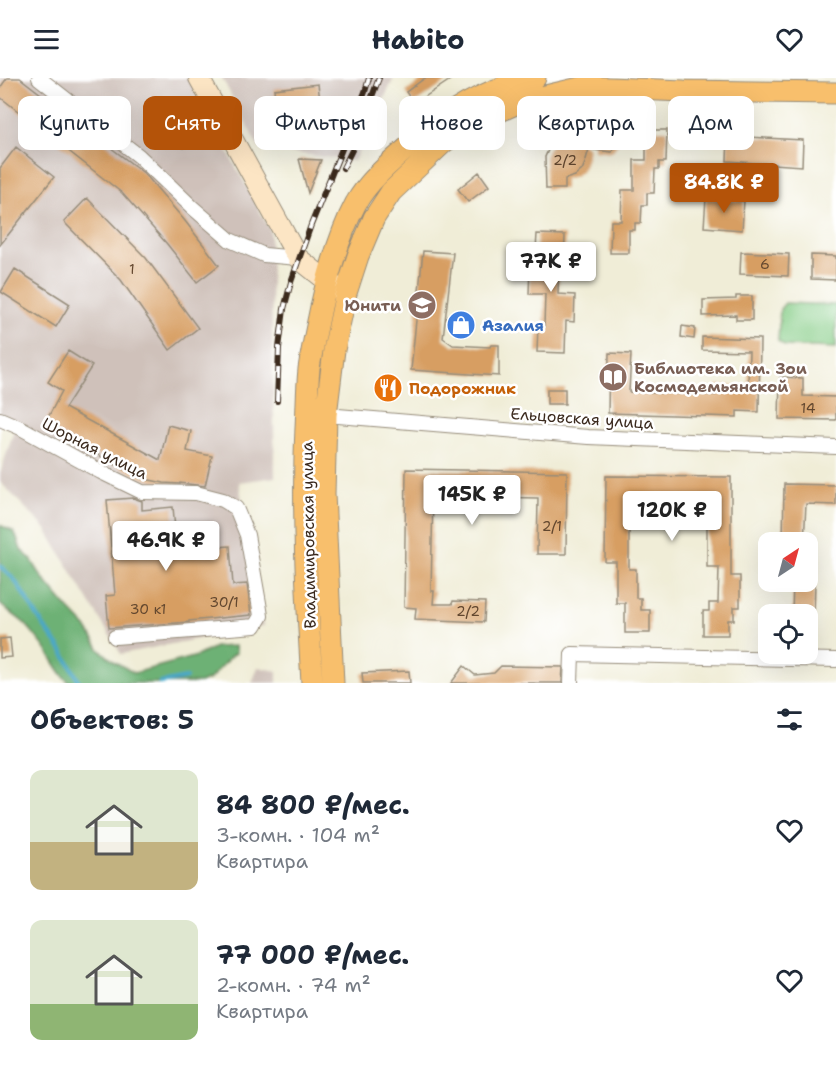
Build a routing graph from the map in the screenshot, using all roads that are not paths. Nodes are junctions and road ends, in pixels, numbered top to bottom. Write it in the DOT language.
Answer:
graph roads {
  1 [pos="39,78"];
  2 [pos="199,78"];
  3 [pos="535,78"];
  4 [pos="836,93"];
  5 [pos="298,258"];
  6 [pos="327,281"];
  7 [pos="346,293"];
  8 [pos="326,415"];
  9 [pos="0,419"];
  10 [pos="836,447"];
  11 [pos="115,637"];
  12 [pos="836,660"];
  13 [pos="312,683"];
  14 [pos="333,683"];
  15 [pos="571,683"];
  1 -- 5 [label="street"];
  2 -- 5 [label="street"];
  3 -- 6 [label="main road, Владимировская улица"];
  4 -- 7 [label="main road, Владимировская улица"];
  5 -- 6 [label="street"];
  6 -- 7 [label="street"];
  6 -- 13 [label="main road, Владимировская улица"];
  7 -- 8 [label="main road, Владимировская улица"];
  8 -- 10 [label="street, Ельцовская улица"];
  8 -- 14 [label="main road, Владимировская улица"];
  9 -- 11 [label="street, Шорная улица"];
  12 -- 15 [label="street"];
}
